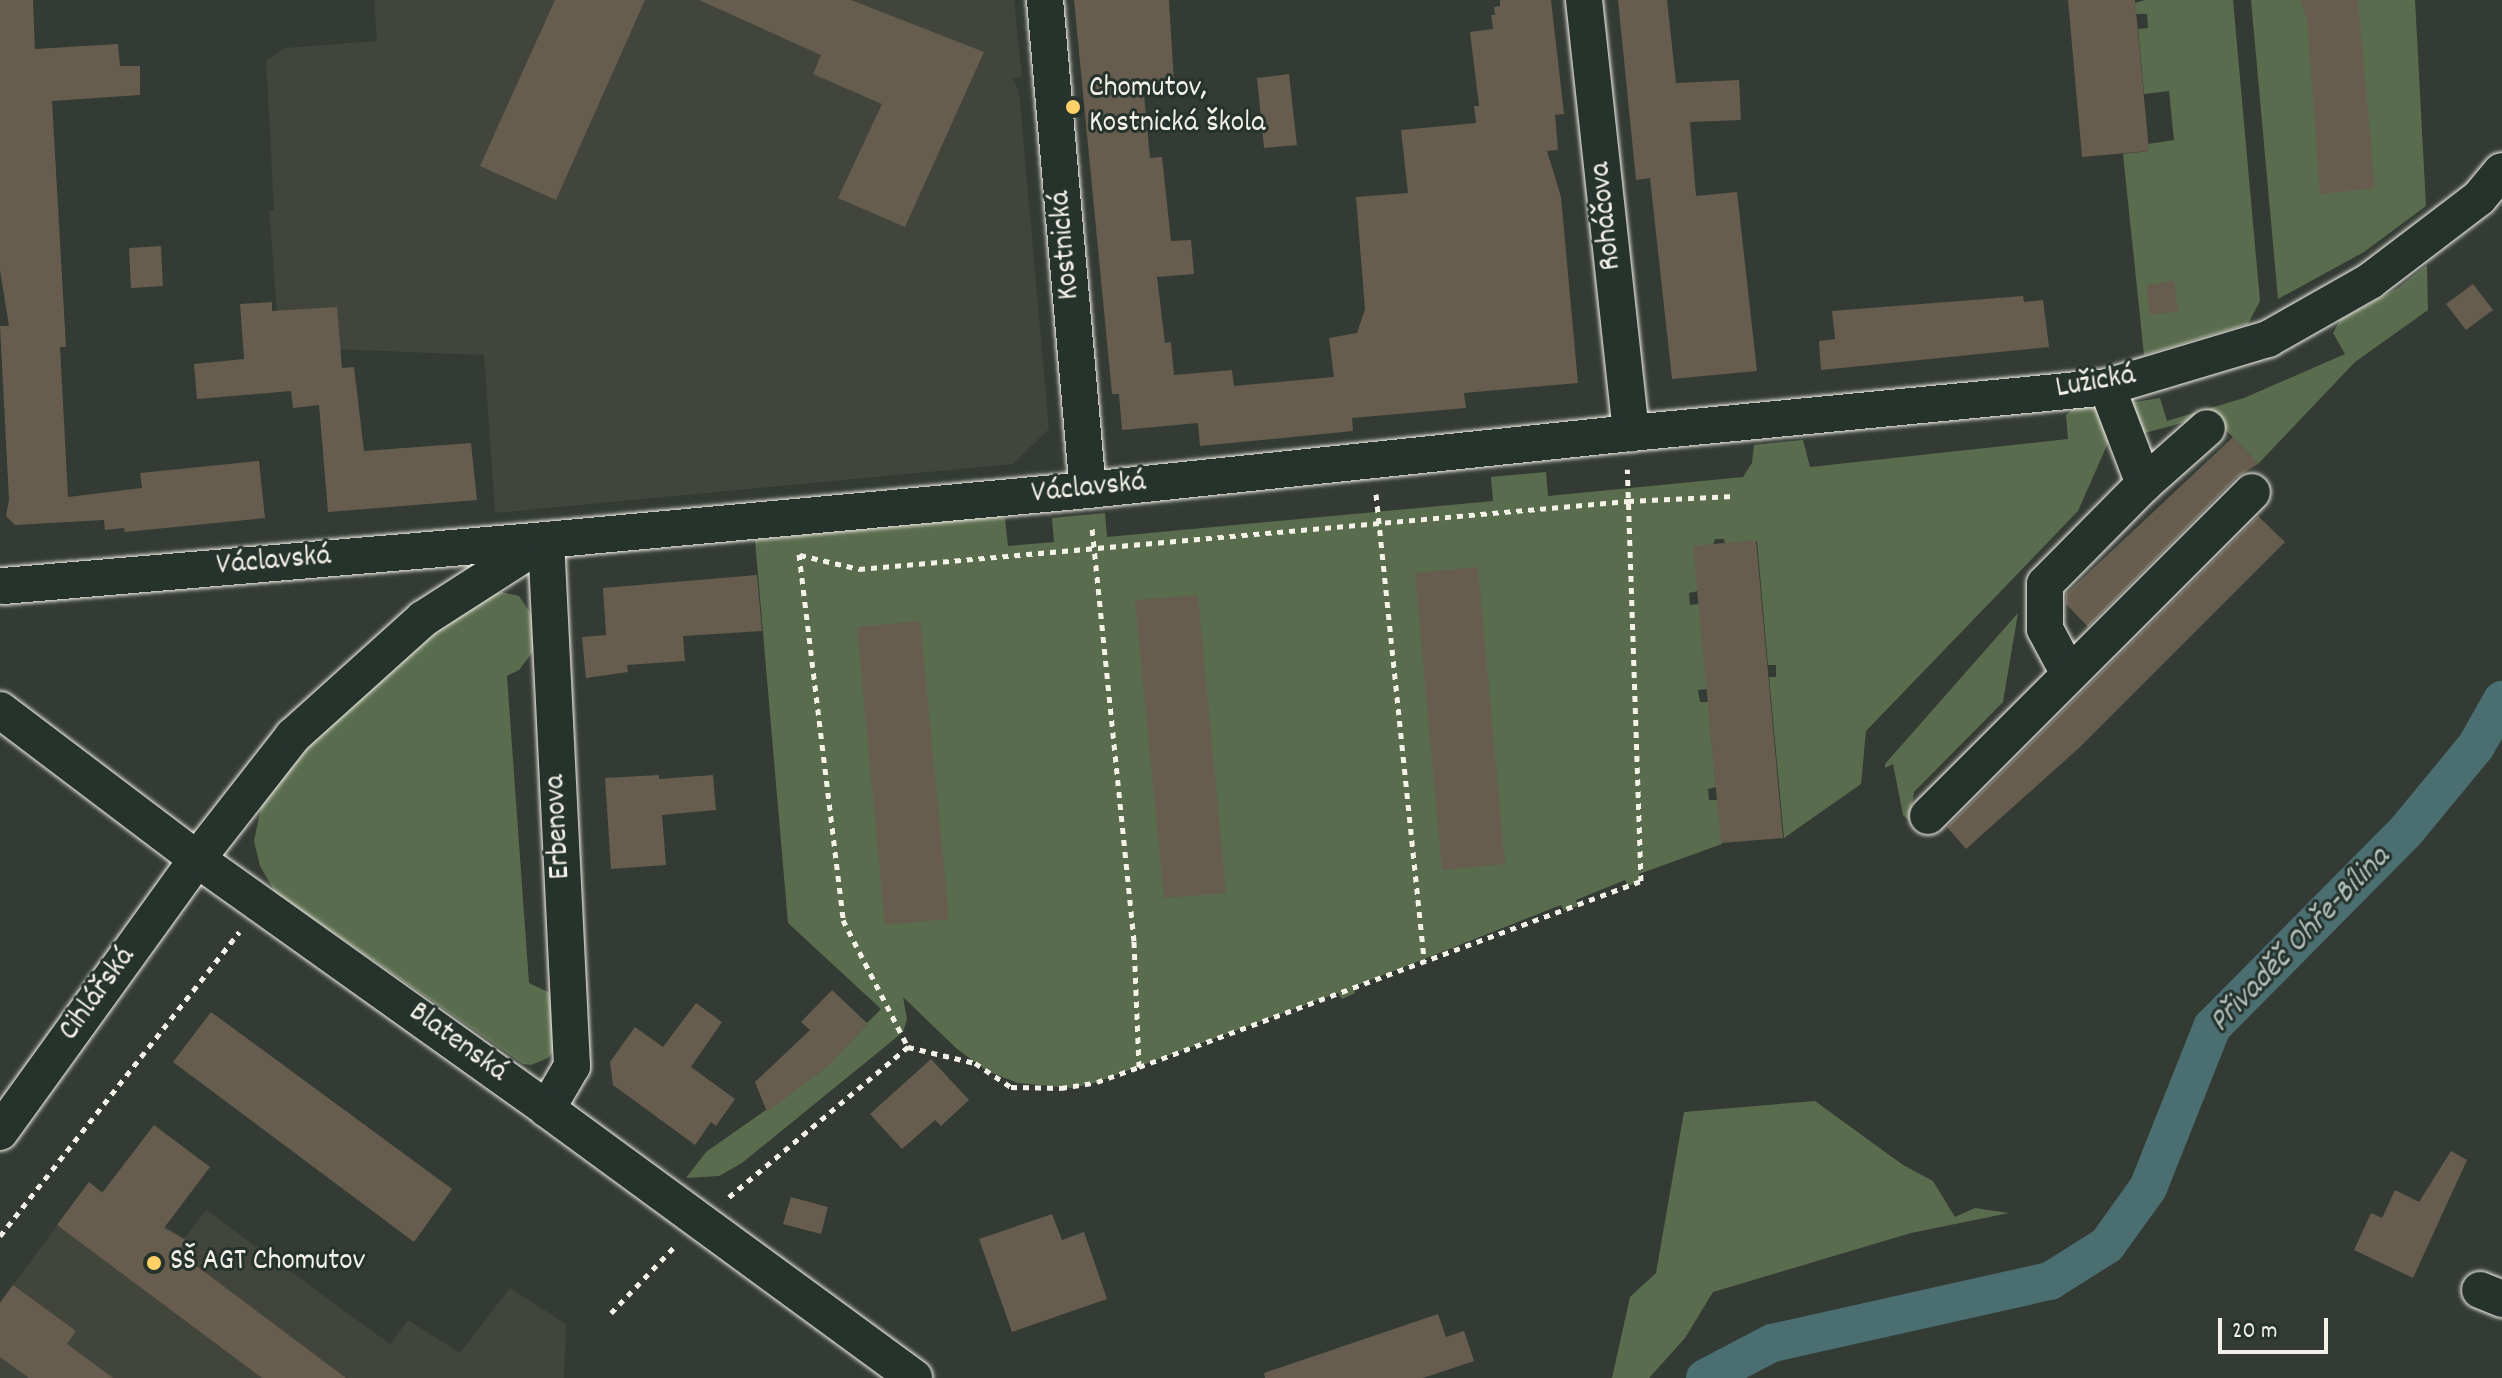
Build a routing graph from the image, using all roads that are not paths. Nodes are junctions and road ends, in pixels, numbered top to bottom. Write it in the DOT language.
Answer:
graph roads {
  1 [pos="1045,0"];
  2 [pos="1584,0"];
  3 [pos="2502,171"];
  4 [pos="2107,387"];
  5 [pos="2207,428"];
  6 [pos="1628,433"];
  7 [pos="2144,484"];
  8 [pos="1088,490"];
  9 [pos="2252,492"];
  10 [pos="546,540"];
  11 [pos="3,586"];
  12 [pos="2069,674"];
  13 [pos="0,710"];
  14 [pos="1928,816"];
  15 [pos="197,859"];
  16 [pos="547,1109"];
  17 [pos="0,1132"];
  18 [pos="914,1378"];
  1 -- 8 [label="street, Kostnická"];
  2 -- 6 [label="street, Roháčova"];
  3 -- 4 [label="street, Lužická"];
  4 -- 6 [label="street, Lužická"];
  4 -- 7 [label="street"];
  5 -- 7 [label="street"];
  6 -- 8 [label="street, Václavská"];
  7 -- 12 [label="street"];
  8 -- 10 [label="street, Václavská"];
  9 -- 12 [label="street"];
  10 -- 11 [label="street, Václavská"];
  10 -- 15 [label="street, Václavská"];
  10 -- 16 [label="street, Erbenova"];
  12 -- 14 [label="street"];
  13 -- 15 [label="street, Blatenská"];
  15 -- 16 [label="street, Blatenská"];
  15 -- 17 [label="street, Cihlářská"];
  16 -- 18 [label="street, Blatenská"];
}
